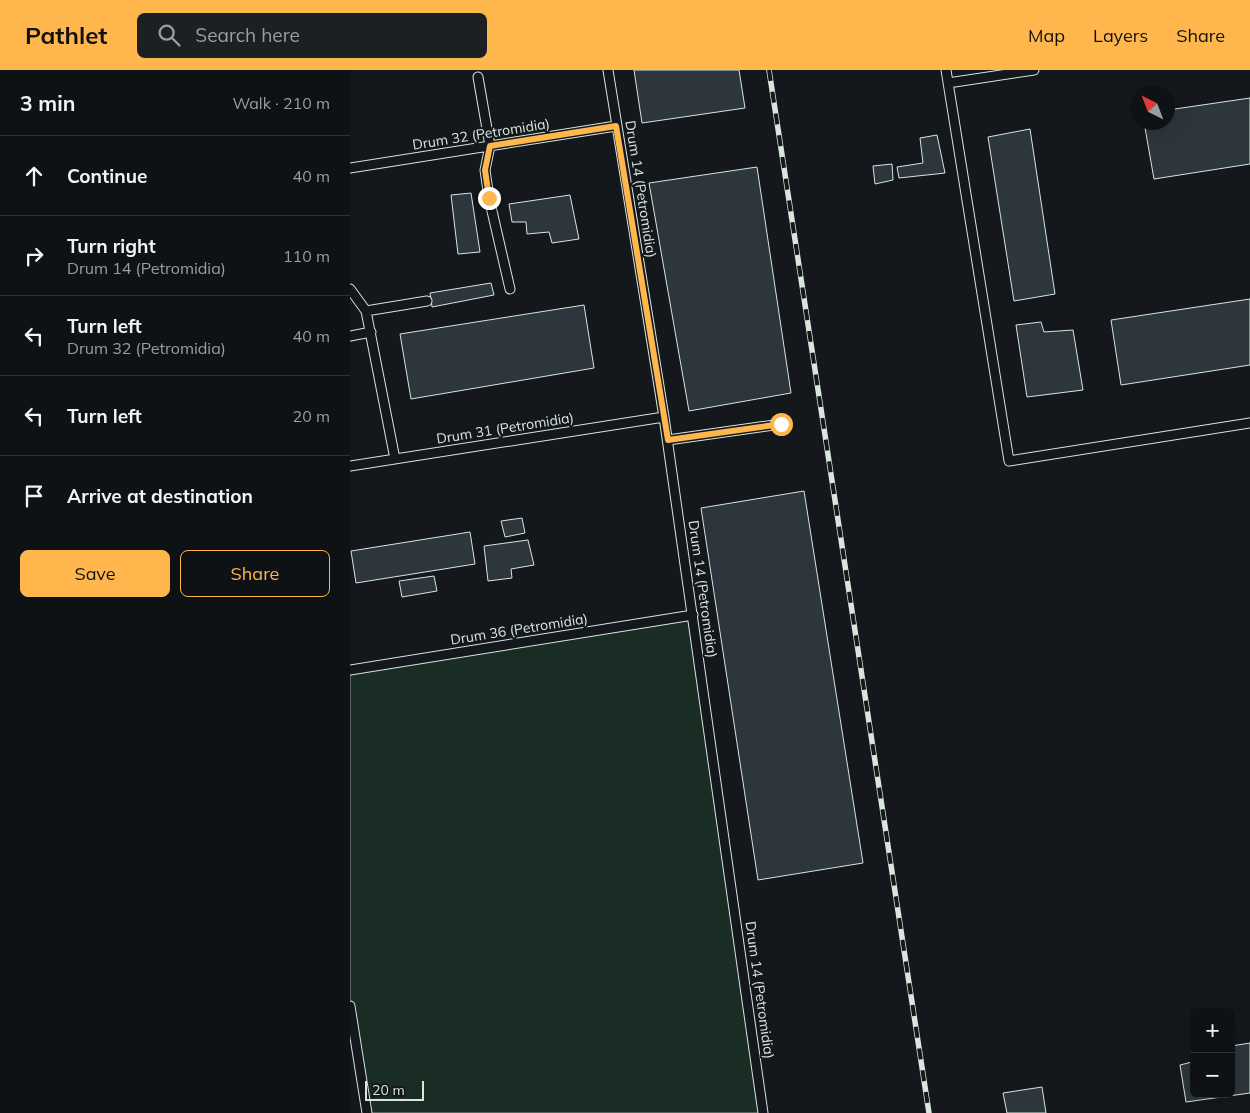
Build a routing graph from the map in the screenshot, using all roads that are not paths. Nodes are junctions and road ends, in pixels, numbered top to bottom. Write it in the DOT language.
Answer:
graph roads {
  1 [pos="608,70"];
  2 [pos="946,70"];
  3 [pos="1034,70"];
  4 [pos="478,77"];
  5 [pos="948,83"];
  6 [pos="616,126"];
  7 [pos="490,146"];
  8 [pos="350,168"];
  9 [pos="350,289"];
  10 [pos="510,289"];
  11 [pos="427,302"];
  12 [pos="366,311"];
  13 [pos="371,332"];
  14 [pos="350,336"];
  15 [pos="664,417"];
  16 [pos="1250,423"];
  17 [pos="781,424"];
  18 [pos="668,440"];
  19 [pos="395,459"];
  20 [pos="350,466"];
  21 [pos="693,615"];
  22 [pos="350,670"];
  23 [pos="350,1006"];
  24 [pos="367,1113"];
  25 [pos="763,1113"];
  1 -- 6 [label="lane, Drum 14 (Petromidia)"];
  2 -- 5 [label="lane"];
  3 -- 5 [label="lane"];
  4 -- 7 [label="lane"];
  5 -- 16 [label="lane"];
  6 -- 7 [label="lane, Drum 32 (Petromidia)"];
  6 -- 15 [label="lane, Drum 14 (Petromidia)"];
  7 -- 8 [label="lane, Drum 32 (Petromidia)"];
  7 -- 10 [label="lane"];
  9 -- 12 [label="lane"];
  11 -- 12 [label="lane"];
  12 -- 13 [label="lane"];
  13 -- 14 [label="lane"];
  13 -- 19 [label="lane"];
  15 -- 18 [label="lane, Drum 14 (Petromidia)"];
  15 -- 19 [label="lane, Drum 31 (Petromidia)"];
  17 -- 18 [label="lane"];
  18 -- 21 [label="lane, Drum 14 (Petromidia)"];
  19 -- 20 [label="lane, Drum 31 (Petromidia)"];
  21 -- 22 [label="lane, Drum 36 (Petromidia)"];
  21 -- 25 [label="lane, Drum 14 (Petromidia)"];
  23 -- 24 [label="lane"];
}
